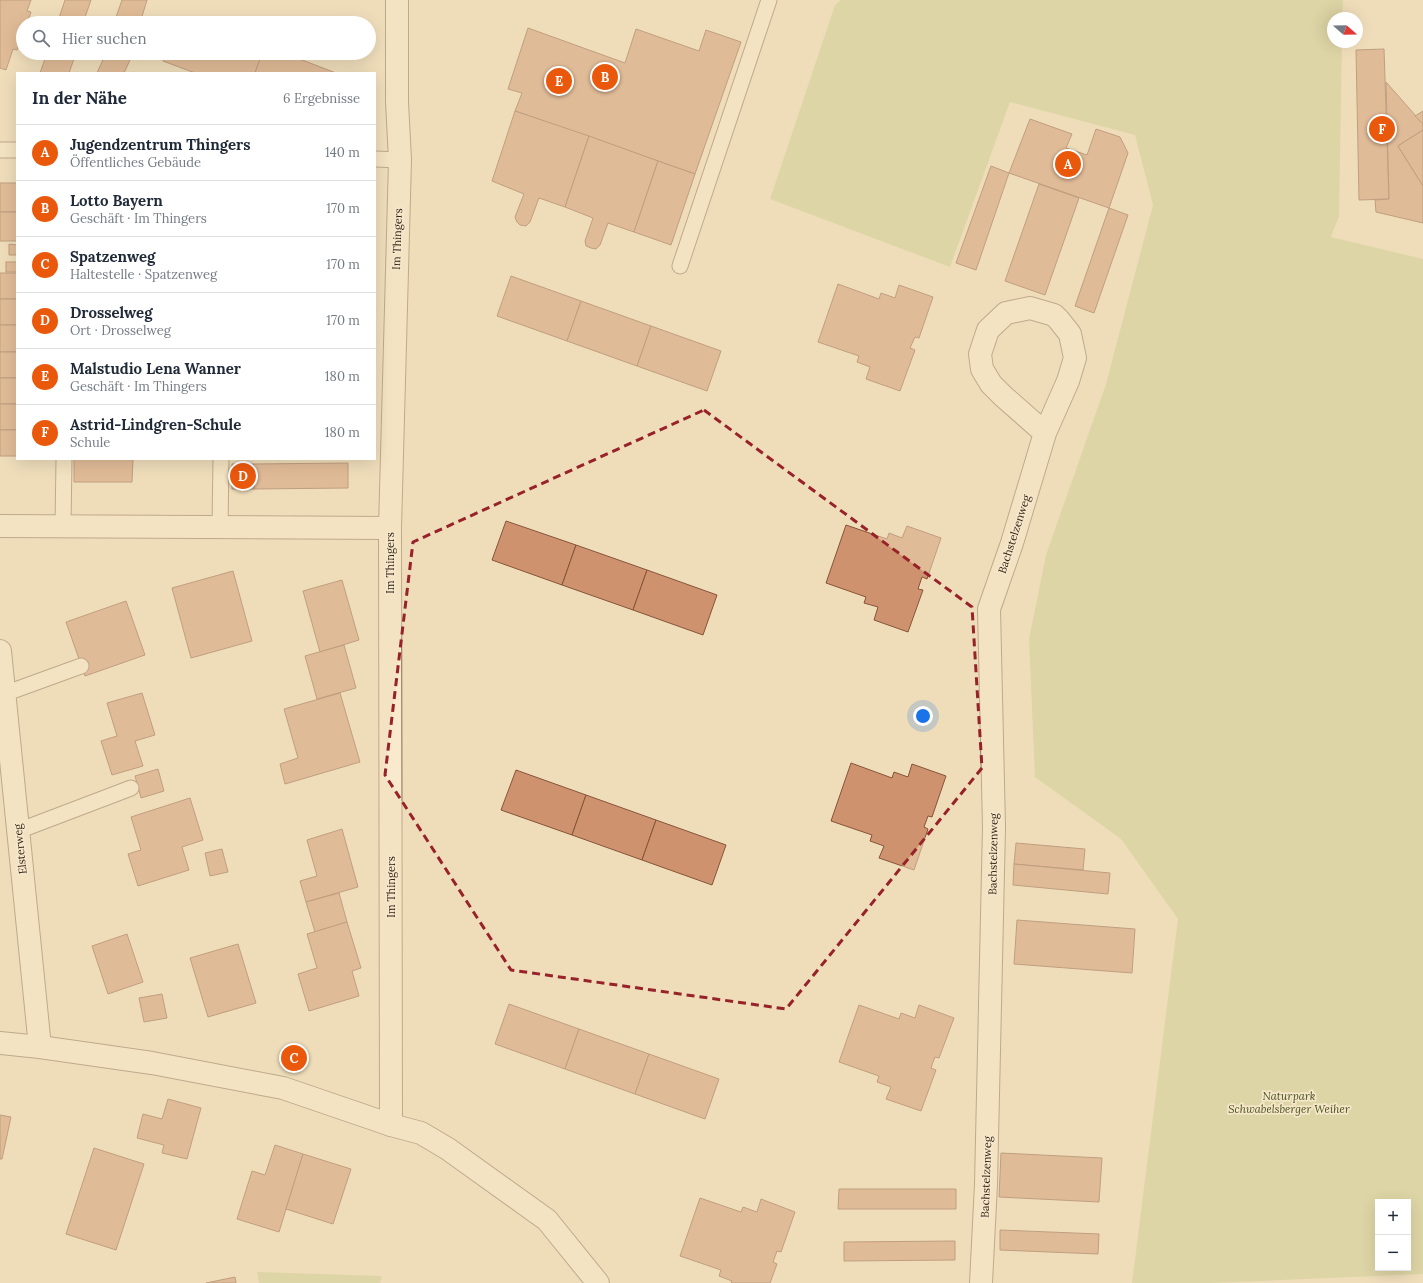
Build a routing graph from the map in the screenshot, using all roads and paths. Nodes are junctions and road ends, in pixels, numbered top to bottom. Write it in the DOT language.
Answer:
graph roads {
  1 [pos="397,0"];
  2 [pos="769,0"];
  3 [pos="0,150"];
  4 [pos="16,150"];
  5 [pos="376,159"];
  6 [pos="400,160"];
  7 [pos="680,266"];
  8 [pos="1045,433"];
  9 [pos="64,460"];
  10 [pos="221,460"];
  11 [pos="0,526"];
  12 [pos="63,527"];
  13 [pos="220,527"];
  14 [pos="390,528"];
  15 [pos="0,651"];
  16 [pos="81,666"];
  17 [pos="4,694"];
  18 [pos="131,788"];
  19 [pos="18,831"];
  20 [pos="0,1043"];
  21 [pos="40,1047"];
  22 [pos="391,1126"];
  23 [pos="598,1283"];
  24 [pos="981,1283"];
  1 -- 6 [label="street, Im Thingers"];
  2 -- 7 [label="lane"];
  3 -- 4 [label="lane"];
  5 -- 6 [label="lane"];
  6 -- 14 [label="street, Im Thingers"];
  8 -- 8 [label="street, Bachstelzenweg"];
  8 -- 24 [label="street, Bachstelzenweg"];
  9 -- 12 [label="lane"];
  10 -- 13 [label="lane"];
  11 -- 12 [label="street"];
  12 -- 13 [label="street"];
  13 -- 14 [label="street"];
  14 -- 22 [label="street, Im Thingers"];
  15 -- 17 [label="street, Elsterweg"];
  16 -- 17 [label="lane"];
  17 -- 19 [label="street, Elsterweg"];
  18 -- 19 [label="lane"];
  19 -- 21 [label="street, Elsterweg"];
  20 -- 21 [label="street"];
  21 -- 22 [label="street"];
  22 -- 23 [label="street"];
}
